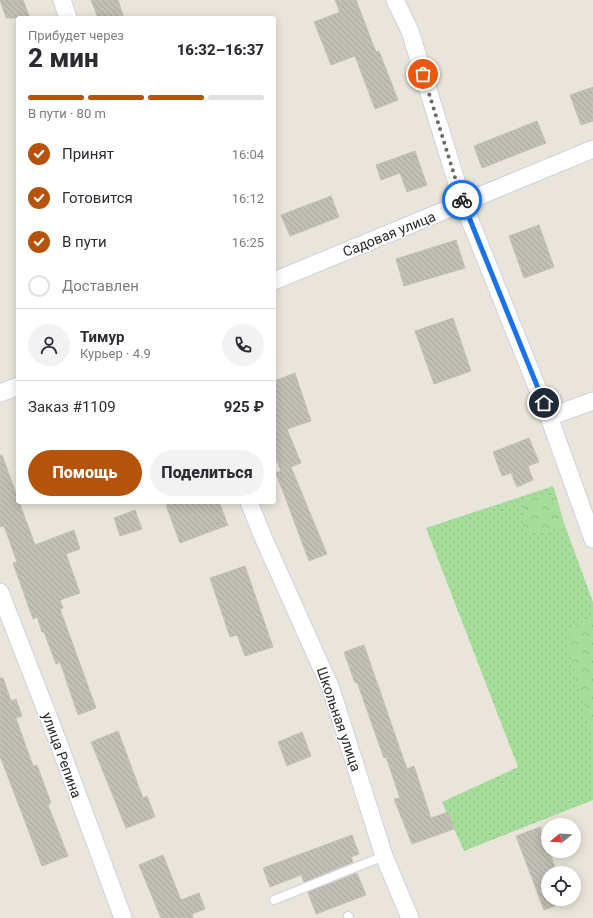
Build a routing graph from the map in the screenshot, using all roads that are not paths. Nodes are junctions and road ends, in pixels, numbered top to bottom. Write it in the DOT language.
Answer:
graph roads {
  1 [pos="62,0"];
  2 [pos="395,0"];
  3 [pos="67,16"];
  4 [pos="593,149"];
  5 [pos="464,203"];
  6 [pos="276,280"];
  7 [pos="16,387"];
  8 [pos="0,393"];
  9 [pos="593,401"];
  10 [pos="549,417"];
  11 [pos="250,504"];
  12 [pos="593,539"];
  13 [pos="0,592"];
  14 [pos="384,856"];
  15 [pos="274,900"];
  16 [pos="123,918"];
  17 [pos="410,918"];
  1 -- 3 [label="street"];
  2 -- 5 [label="street"];
  4 -- 5 [label="street, Садовая улица"];
  5 -- 6 [label="street, Садовая улица"];
  5 -- 10 [label="street"];
  7 -- 8 [label="street"];
  9 -- 10 [label="street"];
  10 -- 12 [label="street"];
  11 -- 14 [label="street, Школьная улица"];
  13 -- 16 [label="street, улица Репина"];
  14 -- 15 [label="lane"];
  14 -- 17 [label="street, Школьная улица"];
}
